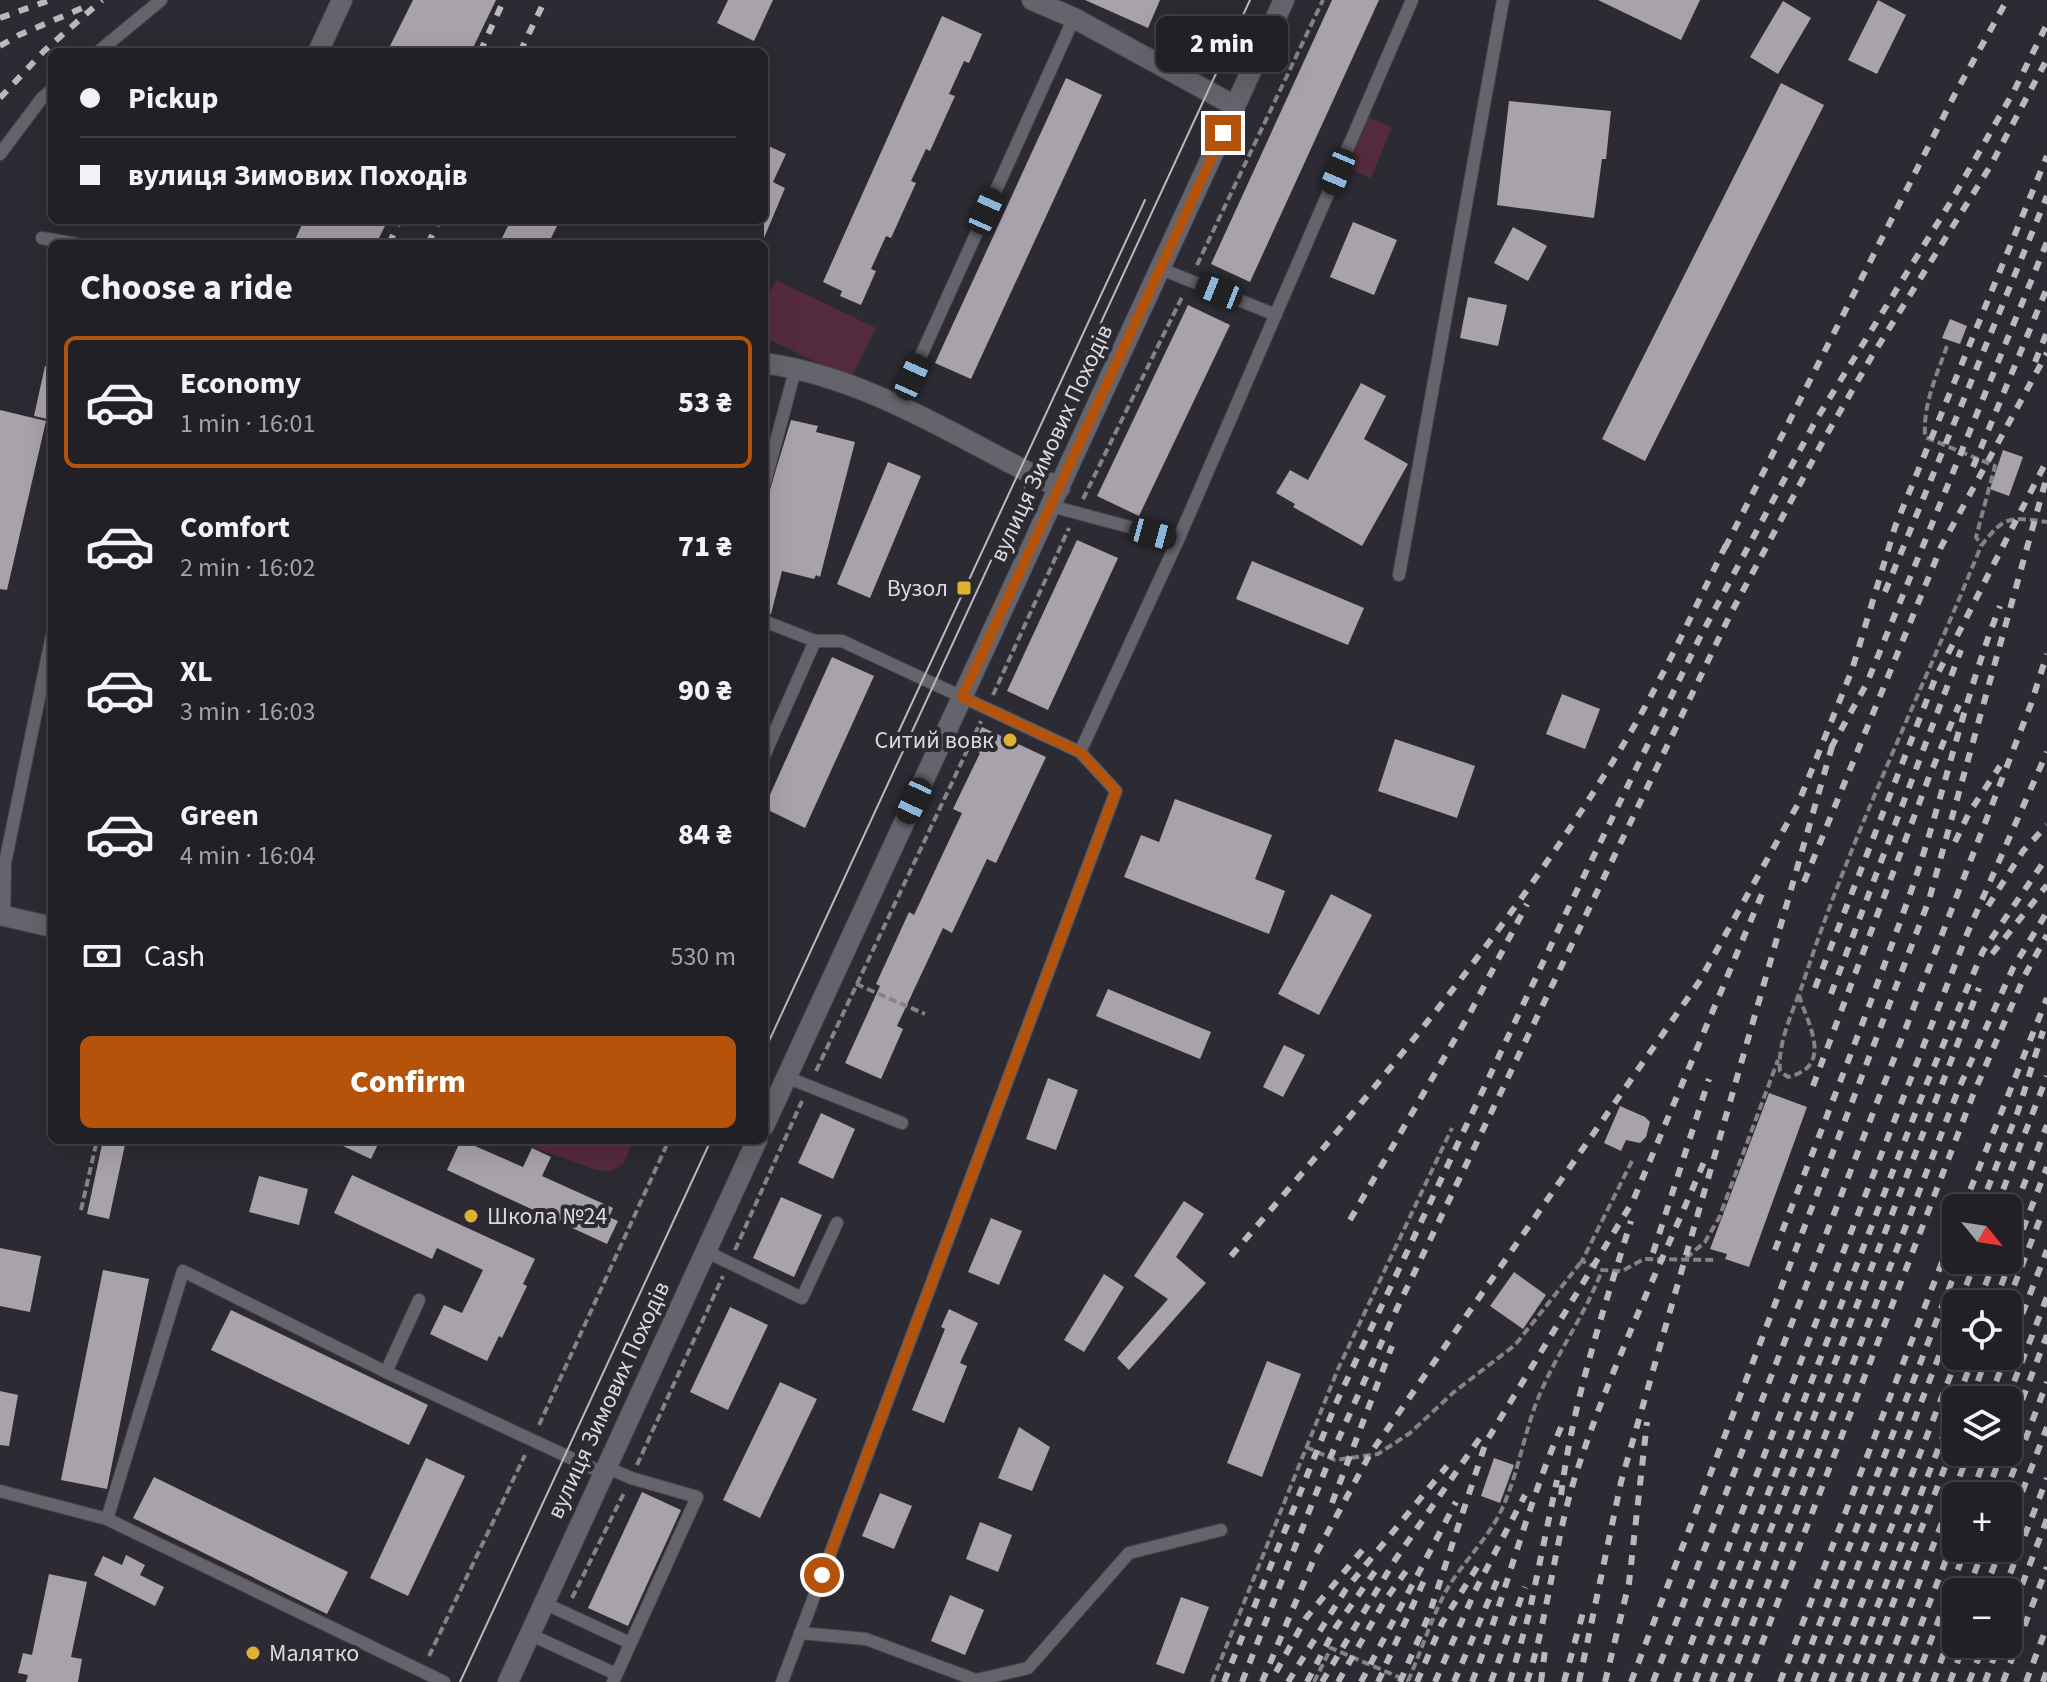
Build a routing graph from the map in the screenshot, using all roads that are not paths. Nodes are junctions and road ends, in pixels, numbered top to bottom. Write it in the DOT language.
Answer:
graph roads {
  1 [pos="161,0"];
  2 [pos="342,0"];
  3 [pos="1032,0"];
  4 [pos="1284,0"];
  5 [pos="1412,0"];
  6 [pos="1503,0"];
  7 [pos="1074,18"];
  8 [pos="103,48"];
  9 [pos="320,48"];
  10 [pos="48,95"];
  11 [pos="1235,106"];
  12 [pos="0,154"];
  13 [pos="42,238"];
  14 [pos="54,240"];
  15 [pos="1161,269"];
  16 [pos="1276,315"];
  17 [pos="768,364"];
  18 [pos="796,367"];
  19 [pos="899,404"];
  20 [pos="768,471"];
  21 [pos="1055,497"];
  22 [pos="1178,540"];
  23 [pos="1399,575"];
  24 [pos="768,623"];
  25 [pos="815,641"];
  26 [pos="48,654"];
  27 [pos="962,697"];
  28 [pos="768,747"];
  29 [pos="1080,752"];
  30 [pos="2,916"];
  31 [pos="48,926"];
  32 [pos="786,1077"];
  33 [pos="769,1103"];
  34 [pos="902,1123"];
  35 [pos="755,1144"];
  36 [pos="837,1223"];
  37 [pos="705,1251"];
  38 [pos="419,1300"];
  39 [pos="386,1372"];
  40 [pos="604,1470"];
  41 [pos="0,1491"];
  42 [pos="107,1519"];
  43 [pos="1221,1530"];
  44 [pos="544,1603"];
  45 [pos="800,1633"];
  46 [pos="529,1634"];
  47 [pos="630,1643"];
  48 [pos="614,1678"];
  49 [pos="444,1682"];
  50 [pos="508,1682"];
  51 [pos="782,1682"];
  1 -- 8 [label="lane"];
  2 -- 9 [label="main road"];
  3 -- 7 [label="main road"];
  4 -- 11 [label="main road, вулиця Зимових Походів"];
  5 -- 16 [label="lane"];
  6 -- 23 [label="lane"];
  7 -- 11 [label="main road"];
  7 -- 19 [label="lane"];
  10 -- 12 [label="lane"];
  11 -- 15 [label="main road, вулиця Зимових Походів"];
  13 -- 14 [label="lane"];
  15 -- 16 [label="lane"];
  15 -- 21 [label="main road, вулиця Зимових Походів"];
  16 -- 22 [label="lane"];
  17 -- 18 [label="main road"];
  18 -- 19 [label="main road"];
  18 -- 20 [label="lane"];
  19 -- 21 [label="main road"];
  21 -- 22 [label="lane"];
  21 -- 27 [label="main road, вулиця Зимових Походів"];
  22 -- 29 [label="lane"];
  24 -- 25 [label="lane"];
  25 -- 27 [label="lane"];
  25 -- 28 [label="lane"];
  26 -- 30 [label="lane"];
  27 -- 29 [label="lane"];
  27 -- 32 [label="main road, вулиця Зимових Походів"];
  29 -- 45 [label="lane"];
  30 -- 31 [label="main road"];
  32 -- 33 [label="main road, вулиця Зимових Походів"];
  32 -- 34 [label="lane"];
  35 -- 37 [label="main road, вулиця Зимових Походів"];
  36 -- 37 [label="lane"];
  37 -- 40 [label="main road, вулиця Зимових Походів"];
  38 -- 39 [label="lane"];
  39 -- 40 [label="lane"];
  39 -- 42 [label="lane"];
  40 -- 44 [label="main road, вулиця Зимових Походів"];
  40 -- 47 [label="lane"];
  41 -- 42 [label="lane"];
  42 -- 49 [label="lane"];
  43 -- 45 [label="lane"];
  44 -- 46 [label="main road, вулиця Зимових Походів"];
  44 -- 47 [label="lane"];
  45 -- 51 [label="lane"];
  46 -- 48 [label="lane"];
  46 -- 50 [label="main road, вулиця Зимових Походів"];
  47 -- 48 [label="lane"];
}
